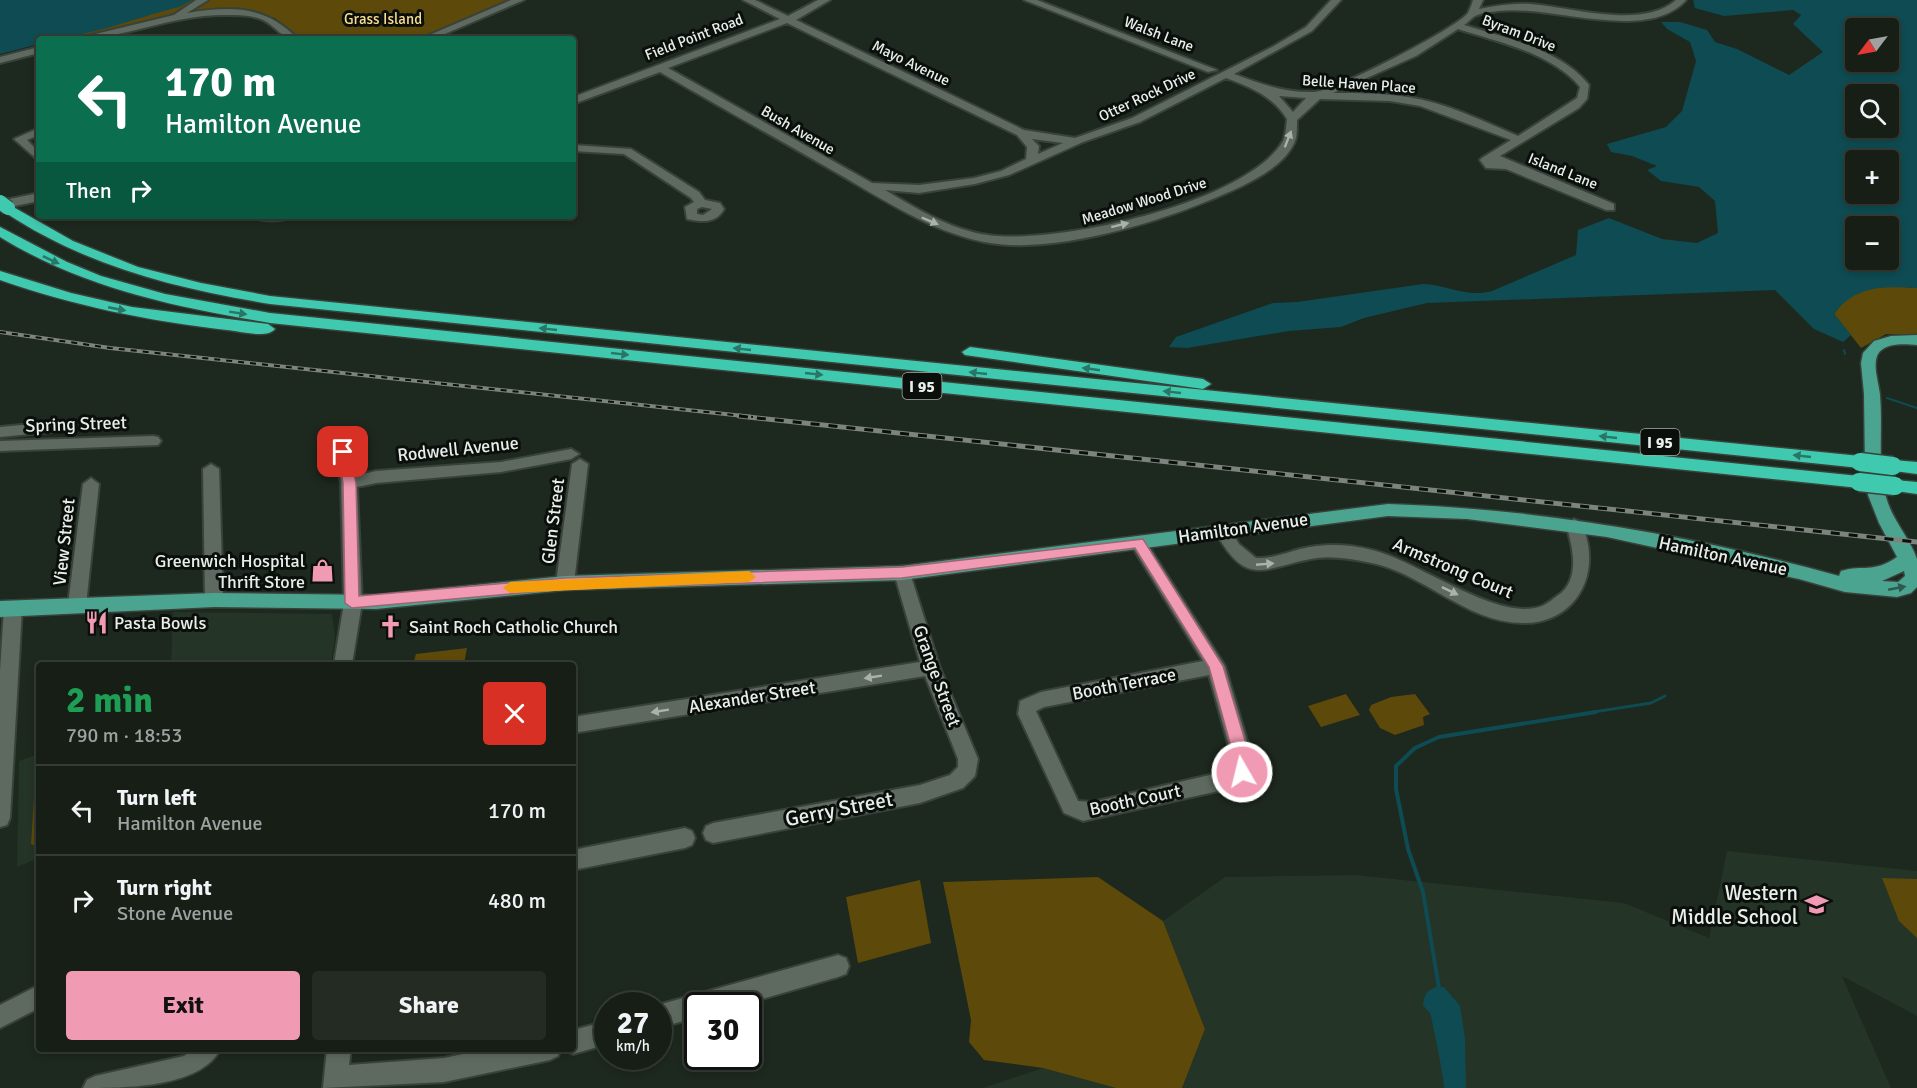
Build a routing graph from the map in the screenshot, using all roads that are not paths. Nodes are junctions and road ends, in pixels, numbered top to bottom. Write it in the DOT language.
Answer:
graph roads {
  1 [pos="203,0"];
  2 [pos="519,0"];
  3 [pos="748,0"];
  4 [pos="825,0"];
  5 [pos="1029,0"];
  6 [pos="1478,0"];
  7 [pos="1530,0"];
  8 [pos="1682,0"];
  9 [pos="1333,1"];
  10 [pos="1557,8"];
  11 [pos="1472,14"];
  12 [pos="787,19"];
  13 [pos="166,20"];
  14 [pos="1457,27"];
  15 [pos="94,36"];
  16 [pos="290,36"];
  17 [pos="432,36"];
  18 [pos="36,51"];
  19 [pos="0,60"];
  20 [pos="659,67"];
  21 [pos="1212,70"];
  22 [pos="1225,74"];
  23 [pos="1264,90"];
  24 [pos="1316,96"];
  25 [pos="576,100"];
  26 [pos="1292,119"];
  27 [pos="36,132"];
  28 [pos="1022,133"];
  29 [pos="1517,139"];
  30 [pos="1079,140"];
  31 [pos="576,148"];
  32 [pos="36,155"];
  33 [pos="1032,160"];
  34 [pos="1504,164"];
  35 [pos="861,183"];
  36 [pos="919,189"];
  37 [pos="36,198"];
  38 [pos="700,203"];
  39 [pos="3,205"];
  40 [pos="1610,207"];
  41 [pos="908,210"];
  42 [pos="0,231"];
  43 [pos="0,275"];
  44 [pos="217,291"];
  45 [pos="471,315"];
  46 [pos="1917,340"];
  47 [pos="588,351"];
  48 [pos="970,352"];
  49 [pos="1460,422"];
  50 [pos="64,426"];
  51 [pos="0,432"];
  52 [pos="153,441"];
  53 [pos="332,442"];
  54 [pos="0,446"];
  55 [pos="575,459"];
  56 [pos="1917,468"];
  57 [pos="211,470"];
  58 [pos="349,483"];
  59 [pos="91,484"];
  60 [pos="1917,488"];
  61 [pos="1574,525"];
  62 [pos="1223,531"];
  63 [pos="1138,543"];
  64 [pos="902,573"];
  65 [pos="565,583"];
  66 [pos="214,600"];
  67 [pos="352,603"];
  68 [pos="77,605"];
  69 [pos="6,609"];
  70 [pos="343,662"];
  71 [pos="1216,666"];
  72 [pos="931,668"];
  73 [pos="4,697"];
  74 [pos="1032,703"];
  75 [pos="576,725"];
  76 [pos="962,777"];
  77 [pos="0,818"];
  78 [pos="713,833"];
  79 [pos="685,838"];
  80 [pos="576,859"];
  81 [pos="838,966"];
  82 [pos="748,992"];
  83 [pos="36,998"];
  84 [pos="0,1017"];
  85 [pos="594,1036"];
  86 [pos="576,1041"];
  87 [pos="207,1052"];
  88 [pos="339,1052"];
  89 [pos="531,1052"];
  90 [pos="335,1083"];
  91 [pos="95,1088"];
  1 -- 13 [label="street"];
  2 -- 17 [label="street"];
  3 -- 12 [label="street, Mayo Avenue"];
  4 -- 12 [label="street, Field Point Road"];
  5 -- 21 [label="street, Walsh Lane"];
  6 -- 11 [label="street"];
  7 -- 10 [label="street"];
  8 -- 10 [label="street"];
  9 -- 22 [label="street, Otter Rock Drive"];
  10 -- 11 [label="street"];
  11 -- 14 [label="street"];
  12 -- 20 [label="street, Field Point Road"];
  12 -- 28 [label="street, Mayo Avenue"];
  13 -- 15 [label="street"];
  13 -- 16 [label="street"];
  14 -- 24 [label="street"];
  14 -- 29 [label="street, Byram Drive"];
  18 -- 19 [label="street"];
  20 -- 25 [label="street, Field Point Road"];
  20 -- 35 [label="street, Bush Avenue"];
  22 -- 23 [label="street"];
  22 -- 30 [label="street, Otter Rock Drive"];
  23 -- 24 [label="street, Belle Haven Place"];
  23 -- 26 [label="street"];
  24 -- 26 [label="street"];
  24 -- 29 [label="street, Belle Haven Place"];
  41 -- 26 [label="street, Meadow Wood Drive, one-way"];
  27 -- 32 [label="street"];
  28 -- 30 [label="street, Mayo Avenue"];
  28 -- 33 [label="street"];
  29 -- 34 [label="street, Byram Drive"];
  30 -- 33 [label="street, Otter Rock Drive"];
  31 -- 38 [label="street"];
  33 -- 36 [label="street, Otter Rock Drive"];
  34 -- 40 [label="street, Island Lane"];
  35 -- 36 [label="street, Otter Rock Drive"];
  35 -- 41 [label="street, Meadow Wood Drive"];
  36 -- 41 [label="street"];
  37 -- 39 [label="street"];
  39 -- 44 [label="highway, I 95"];
  42 -- 47 [label="highway, I 95, one-way"];
  43 -- 47 [label="highway, one-way"];
  44 -- 45 [label="highway"];
  49 -- 44 [label="highway, I 95, one-way"];
  46 -- 61 [label="main road, Hamilton Avenue"];
  47 -- 60 [label="highway, I 95, one-way, bridge"];
  49 -- 48 [label="highway, one-way"];
  56 -- 49 [label="highway, I 95, one-way, bridge"];
  50 -- 51 [label="street"];
  52 -- 54 [label="street, Spring Street"];
  53 -- 58 [label="street"];
  55 -- 58 [label="street, Rodwell Avenue"];
  55 -- 65 [label="street, Glen Street"];
  57 -- 66 [label="street"];
  58 -- 67 [label="street"];
  59 -- 68 [label="street, View Street"];
  61 -- 62 [label="main road, Hamilton Avenue"];
  62 -- 61 [label="street, Armstrong Court, one-way"];
  62 -- 63 [label="main road, Hamilton Avenue"];
  63 -- 64 [label="main road, Hamilton Avenue"];
  63 -- 71 [label="street"];
  64 -- 65 [label="main road, Hamilton Avenue"];
  64 -- 72 [label="street, Grange Street"];
  65 -- 67 [label="main road, Hamilton Avenue"];
  66 -- 67 [label="main road, Hamilton Avenue"];
  66 -- 68 [label="main road, Hamilton Avenue"];
  67 -- 70 [label="street"];
  68 -- 69 [label="main road, Hamilton Avenue"];
  69 -- 73 [label="street"];
  71 -- 74 [label="street, Booth Terrace"];
  71 -- 74 [label="street, Booth Court"];
  72 -- 75 [label="street, Alexander Street, one-way"];
  72 -- 76 [label="street, Grange Street"];
  73 -- 77 [label="street"];
  76 -- 78 [label="street, Gerry Street"];
  79 -- 80 [label="street"];
  81 -- 82 [label="street"];
  83 -- 84 [label="street"];
  85 -- 86 [label="street"];
  87 -- 91 [label="street"];
  88 -- 90 [label="street"];
  89 -- 90 [label="street"];
}
